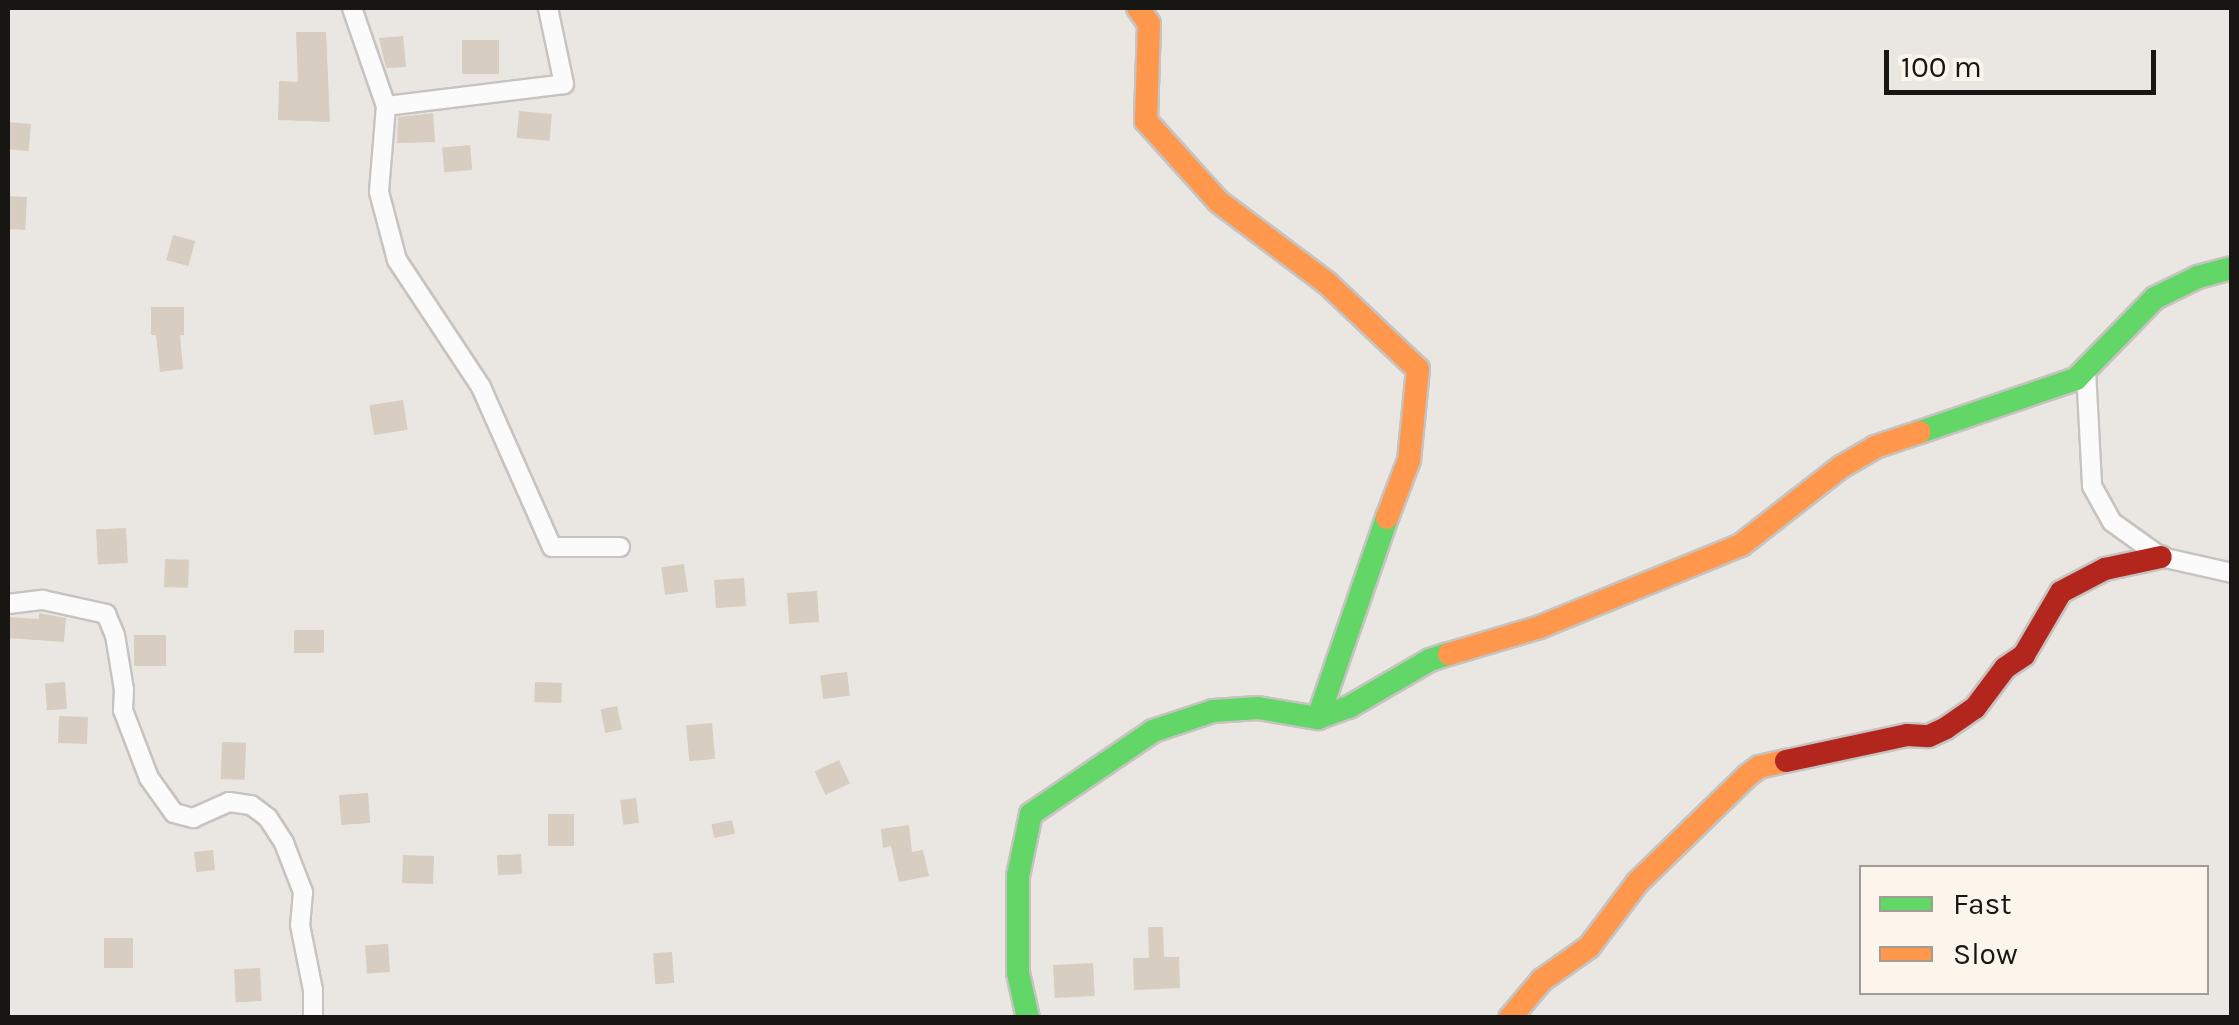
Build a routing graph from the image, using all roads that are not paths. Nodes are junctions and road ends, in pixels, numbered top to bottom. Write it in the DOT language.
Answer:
graph roads {
  1 [pos="352,8"];
  2 [pos="548,8"];
  3 [pos="1138,8"];
  4 [pos="386,106"];
  5 [pos="2232,268"];
  6 [pos="2086,370"];
  7 [pos="620,548"];
  8 [pos="2161,557"];
  9 [pos="2232,573"];
  10 [pos="8,604"];
  11 [pos="1318,718"];
  12 [pos="313,1018"];
  13 [pos="1028,1018"];
  14 [pos="1510,1018"];
  1 -- 4 [label="street"];
  2 -- 4 [label="street"];
  3 -- 11 [label="street"];
  4 -- 7 [label="street"];
  5 -- 6 [label="street"];
  6 -- 8 [label="street"];
  6 -- 11 [label="street"];
  8 -- 9 [label="street"];
  8 -- 14 [label="street"];
  10 -- 12 [label="street"];
  11 -- 13 [label="street"];
}
